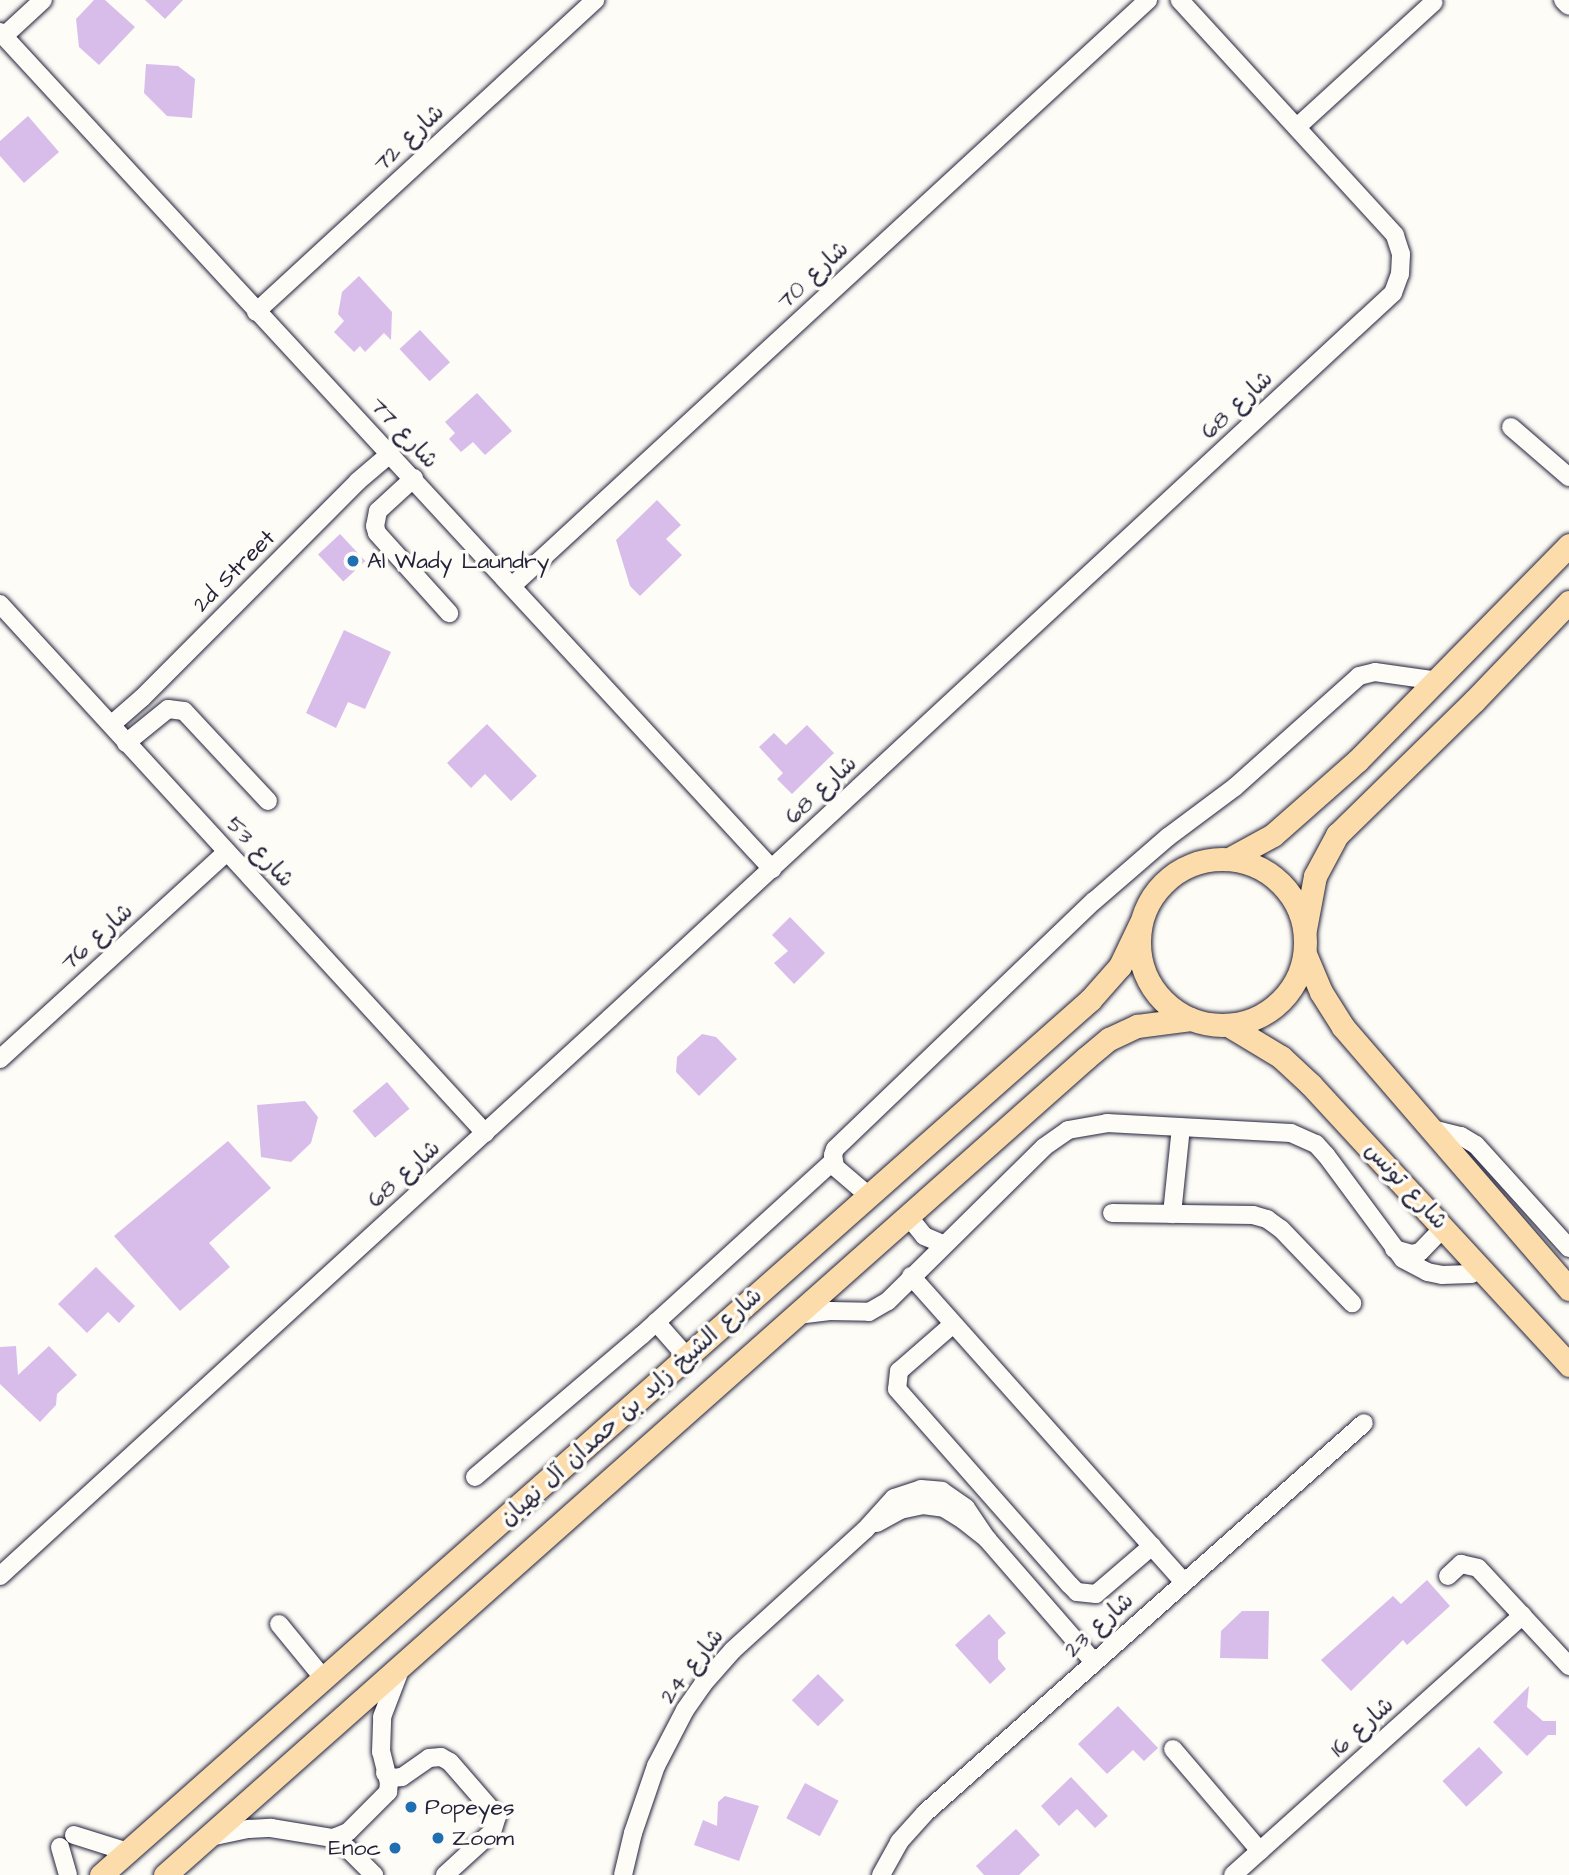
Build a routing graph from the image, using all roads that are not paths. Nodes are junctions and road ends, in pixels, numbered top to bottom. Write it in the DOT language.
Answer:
graph roads {
  1 [pos="43,0"];
  2 [pos="594,0"];
  3 [pos="1148,0"];
  4 [pos="1180,0"];
  5 [pos="1563,0"];
  6 [pos="1434,2"];
  7 [pos="1569,6"];
  8 [pos="2,34"];
  9 [pos="1297,127"];
  10 [pos="256,312"];
  11 [pos="1511,427"];
  12 [pos="391,453"];
  13 [pos="1569,477"];
  14 [pos="414,478"];
  15 [pos="1569,545"];
  16 [pos="512,586"];
  17 [pos="1569,603"];
  18 [pos="0,604"];
  19 [pos="449,613"];
  20 [pos="1438,681"];
  21 [pos="112,724"];
  22 [pos="126,743"];
  23 [pos="268,801"];
  24 [pos="227,852"];
  25 [pos="1229,859"];
  26 [pos="772,869"];
  27 [pos="1140,924"];
  28 [pos="1305,943"];
  29 [pos="1191,1019"];
  30 [pos="1228,1025"];
  31 [pos="0,1059"];
  32 [pos="1181,1127"];
  33 [pos="1428,1128"];
  34 [pos="485,1133"];
  35 [pos="833,1161"];
  36 [pos="869,1196"];
  37 [pos="1112,1213"];
  38 [pos="1172,1214"];
  39 [pos="908,1216"];
  40 [pos="1444,1227"];
  41 [pos="943,1244"];
  42 [pos="1569,1248"];
  43 [pos="1394,1250"];
  44 [pos="1482,1269"];
  45 [pos="911,1276"];
  46 [pos="1569,1289"];
  47 [pos="1352,1303"];
  48 [pos="797,1315"];
  49 [pos="656,1322"];
  50 [pos="952,1325"];
  51 [pos="687,1357"];
  52 [pos="1569,1365"];
  53 [pos="1364,1423"];
  54 [pos="475,1477"];
  55 [pos="1152,1546"];
  56 [pos="0,1576"];
  57 [pos="1448,1576"];
  58 [pos="1184,1582"];
  59 [pos="1523,1615"];
  60 [pos="279,1624"];
  61 [pos="1094,1662"];
  62 [pos="402,1665"];
  63 [pos="1569,1666"];
  64 [pos="324,1679"];
  65 [pos="1173,1749"];
  66 [pos="385,1773"];
  67 [pos="74,1835"];
  68 [pos="336,1837"];
  69 [pos="206,1838"];
  70 [pos="60,1847"];
  71 [pos="1260,1851"];
  72 [pos="128,1852"];
  73 [pos="68,1875"];
  74 [pos="101,1875"];
  75 [pos="165,1875"];
  76 [pos="374,1875"];
  77 [pos="445,1875"];
  78 [pos="623,1875"];
  79 [pos="881,1875"];
  80 [pos="1233,1875"];
  1 -- 8 [label="street"];
  2 -- 10 [label="street, شارع 72"];
  3 -- 16 [label="street, شارع 70"];
  4 -- 9 [label="street, شارع 68"];
  5 -- 7 [label="street"];
  6 -- 9 [label="street"];
  8 -- 10 [label="street, شارع 77"];
  9 -- 26 [label="street, شارع 68"];
  10 -- 12 [label="street, شارع 77"];
  11 -- 13 [label="street"];
  12 -- 14 [label="street, شارع 77"];
  12 -- 21 [label="street, 2d Street"];
  14 -- 16 [label="street, شارع 77"];
  14 -- 19 [label="street"];
  15 -- 20 [label="main road"];
  16 -- 26 [label="street, شارع 77"];
  17 -- 28 [label="main road"];
  18 -- 21 [label="street, شارع 53"];
  20 -- 25 [label="main road"];
  20 -- 35 [label="street"];
  21 -- 22 [label="street, شارع 53"];
  22 -- 23 [label="street"];
  22 -- 24 [label="street, شارع 53"];
  24 -- 31 [label="street, شارع 76"];
  24 -- 34 [label="street, شارع 53"];
  25 -- 27 [label="main road"];
  25 -- 28 [label="main road"];
  26 -- 34 [label="street, شارع 68"];
  27 -- 29 [label="main road"];
  27 -- 36 [label="main road, شارع الشيخ زايد بن حمدان آل نهيان"];
  28 -- 30 [label="main road"];
  28 -- 33 [label="main road"];
  29 -- 30 [label="main road"];
  29 -- 39 [label="main road, شارع الشيخ زايد بن حمدان آل نهيان"];
  30 -- 40 [label="main road, شارع تونس"];
  32 -- 38 [label="street"];
  32 -- 41 [label="street"];
  32 -- 43 [label="street"];
  33 -- 42 [label="street"];
  33 -- 46 [label="main road"];
  34 -- 56 [label="street, شارع 68"];
  35 -- 36 [label="street"];
  35 -- 49 [label="street"];
  36 -- 51 [label="main road, شارع الشيخ زايد بن حمدان آل نهيان"];
  37 -- 38 [label="street"];
  38 -- 47 [label="street"];
  39 -- 41 [label="street"];
  39 -- 48 [label="main road, شارع الشيخ زايد بن حمدان آل نهيان"];
  40 -- 43 [label="street"];
  40 -- 44 [label="main road, شارع تونس"];
  41 -- 45 [label="street"];
  43 -- 44 [label="street"];
  44 -- 52 [label="main road, شارع تونس"];
  45 -- 48 [label="street"];
  45 -- 50 [label="street"];
  48 -- 62 [label="main road, شارع الشيخ زايد بن حمدان آل نهيان"];
  49 -- 51 [label="street"];
  49 -- 54 [label="street"];
  50 -- 55 [label="street"];
  50 -- 55 [label="street"];
  51 -- 64 [label="main road, شارع الشيخ زايد بن حمدان آل نهيان"];
  53 -- 58 [label="street, شارع 23"];
  55 -- 58 [label="street"];
  57 -- 59 [label="street"];
  58 -- 61 [label="street, شارع 23"];
  59 -- 63 [label="street"];
  59 -- 71 [label="street, شارع 16"];
  60 -- 64 [label="street"];
  61 -- 78 [label="street, شارع 24"];
  61 -- 79 [label="street, شارع 23"];
  62 -- 66 [label="street"];
  62 -- 69 [label="main road, شارع الشيخ زايد بن حمدان آل نهيان"];
  64 -- 72 [label="main road, شارع الشيخ زايد بن حمدان آل نهيان"];
  65 -- 71 [label="street"];
  66 -- 68 [label="street"];
  66 -- 77 [label="street"];
  67 -- 72 [label="street"];
  68 -- 69 [label="street"];
  68 -- 76 [label="street"];
  69 -- 75 [label="main road, شارع الشيخ زايد بن حمدان آل نهيان"];
  70 -- 73 [label="street"];
  71 -- 80 [label="street, شارع 16"];
  72 -- 74 [label="main road, شارع الشيخ زايد بن حمدان آل نهيان"];
}
